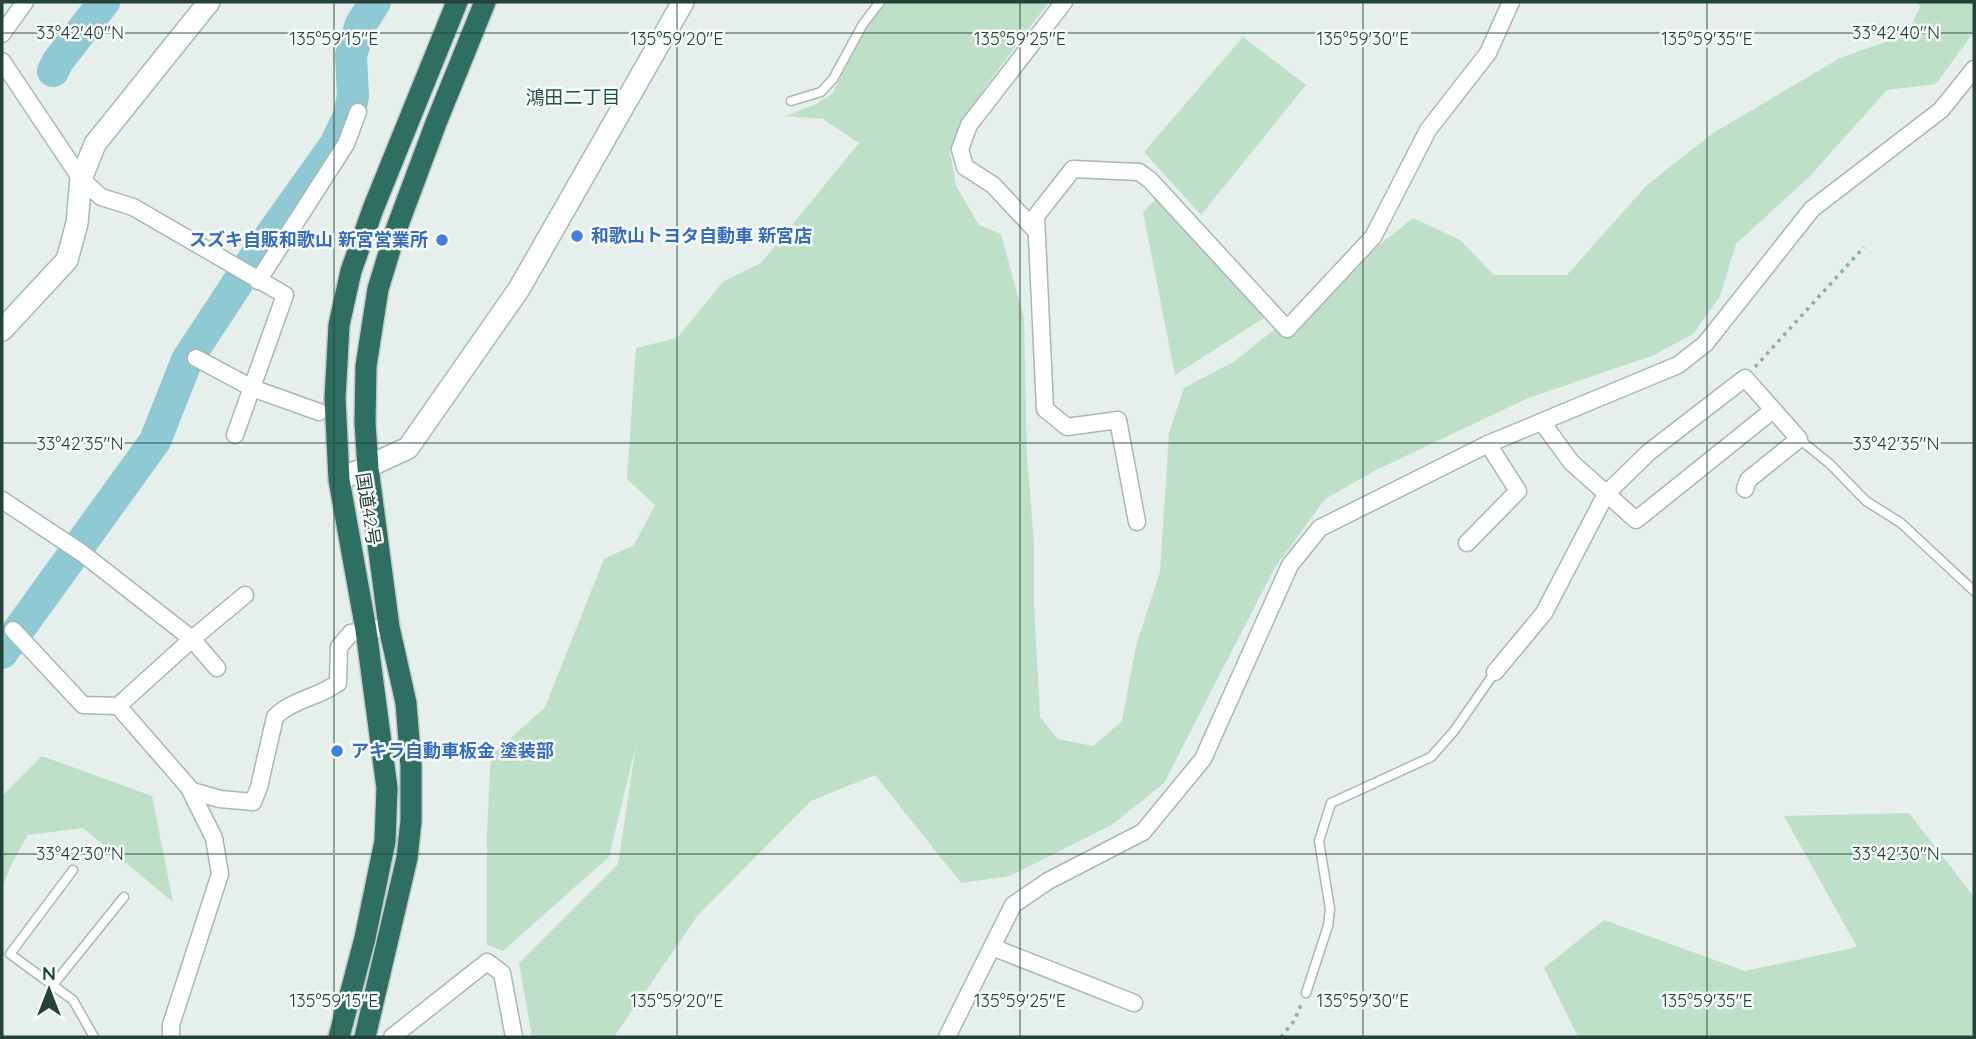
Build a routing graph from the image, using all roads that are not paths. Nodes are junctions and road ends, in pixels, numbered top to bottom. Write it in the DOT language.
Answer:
graph roads {
  1 [pos="24,2"];
  2 [pos="209,2"];
  3 [pos="457,2"];
  4 [pos="485,2"];
  5 [pos="683,2"];
  6 [pos="880,2"];
  7 [pos="1063,2"];
  8 [pos="1511,2"];
  9 [pos="2,34"];
  10 [pos="2,61"];
  11 [pos="1974,69"];
  12 [pos="791,101"];
  13 [pos="359,112"];
  14 [pos="81,179"];
  15 [pos="1036,231"];
  16 [pos="257,281"];
  17 [pos="2,330"];
  18 [pos="196,358"];
  19 [pos="252,388"];
  20 [pos="1773,410"];
  21 [pos="319,412"];
  22 [pos="1542,422"];
  23 [pos="235,435"];
  24 [pos="1799,439"];
  25 [pos="1488,444"];
  26 [pos="368,468"];
  27 [pos="340,480"];
  28 [pos="1745,489"];
  29 [pos="1606,494"];
  30 [pos="2,500"];
  31 [pos="1137,522"];
  32 [pos="1467,543"];
  33 [pos="1974,591"];
  34 [pos="245,595"];
  35 [pos="389,627"];
  36 [pos="13,630"];
  37 [pos="366,630"];
  38 [pos="192,639"];
  39 [pos="217,668"];
  40 [pos="1495,671"];
  41 [pos="118,706"];
  42 [pos="189,788"];
  43 [pos="73,870"];
  44 [pos="124,897"];
  45 [pos="992,947"];
  46 [pos="53,985"];
  47 [pos="1306,993"];
  48 [pos="1134,1003"];
  49 [pos="94,1037"];
  50 [pos="171,1037"];
  51 [pos="340,1037"];
  52 [pos="365,1037"];
  53 [pos="392,1037"];
  54 [pos="514,1037"];
  55 [pos="947,1037"];
  1 -- 9 [label="street"];
  2 -- 14 [label="street"];
  3 -- 27 [label="highway, 国道42号"];
  4 -- 26 [label="highway, 国道42号"];
  5 -- 26 [label="street"];
  6 -- 12 [label="lane"];
  7 -- 15 [label="street"];
  8 -- 15 [label="street"];
  10 -- 14 [label="street"];
  11 -- 22 [label="street"];
  13 -- 16 [label="street"];
  14 -- 16 [label="street"];
  14 -- 17 [label="street"];
  15 -- 31 [label="street"];
  16 -- 19 [label="street"];
  18 -- 19 [label="street"];
  19 -- 21 [label="street"];
  19 -- 23 [label="street"];
  20 -- 24 [label="street"];
  20 -- 29 [label="street"];
  20 -- 29 [label="street"];
  22 -- 25 [label="street"];
  22 -- 29 [label="street"];
  24 -- 28 [label="street"];
  24 -- 33 [label="lane"];
  25 -- 32 [label="street"];
  25 -- 45 [label="street"];
  26 -- 27 [label="street"];
  26 -- 35 [label="highway, 国道42号"];
  27 -- 37 [label="highway, 国道42号"];
  29 -- 40 [label="street"];
  30 -- 38 [label="street"];
  34 -- 38 [label="street"];
  35 -- 37 [label="street"];
  35 -- 52 [label="highway, 国道42号"];
  36 -- 41 [label="street"];
  37 -- 42 [label="street"];
  37 -- 51 [label="highway, 国道42号"];
  38 -- 39 [label="street"];
  38 -- 41 [label="street"];
  40 -- 47 [label="lane"];
  41 -- 42 [label="street"];
  42 -- 50 [label="street"];
  43 -- 46 [label="lane"];
  44 -- 46 [label="lane"];
  45 -- 48 [label="street"];
  45 -- 55 [label="street"];
  46 -- 49 [label="lane"];
  53 -- 54 [label="street"];
}
